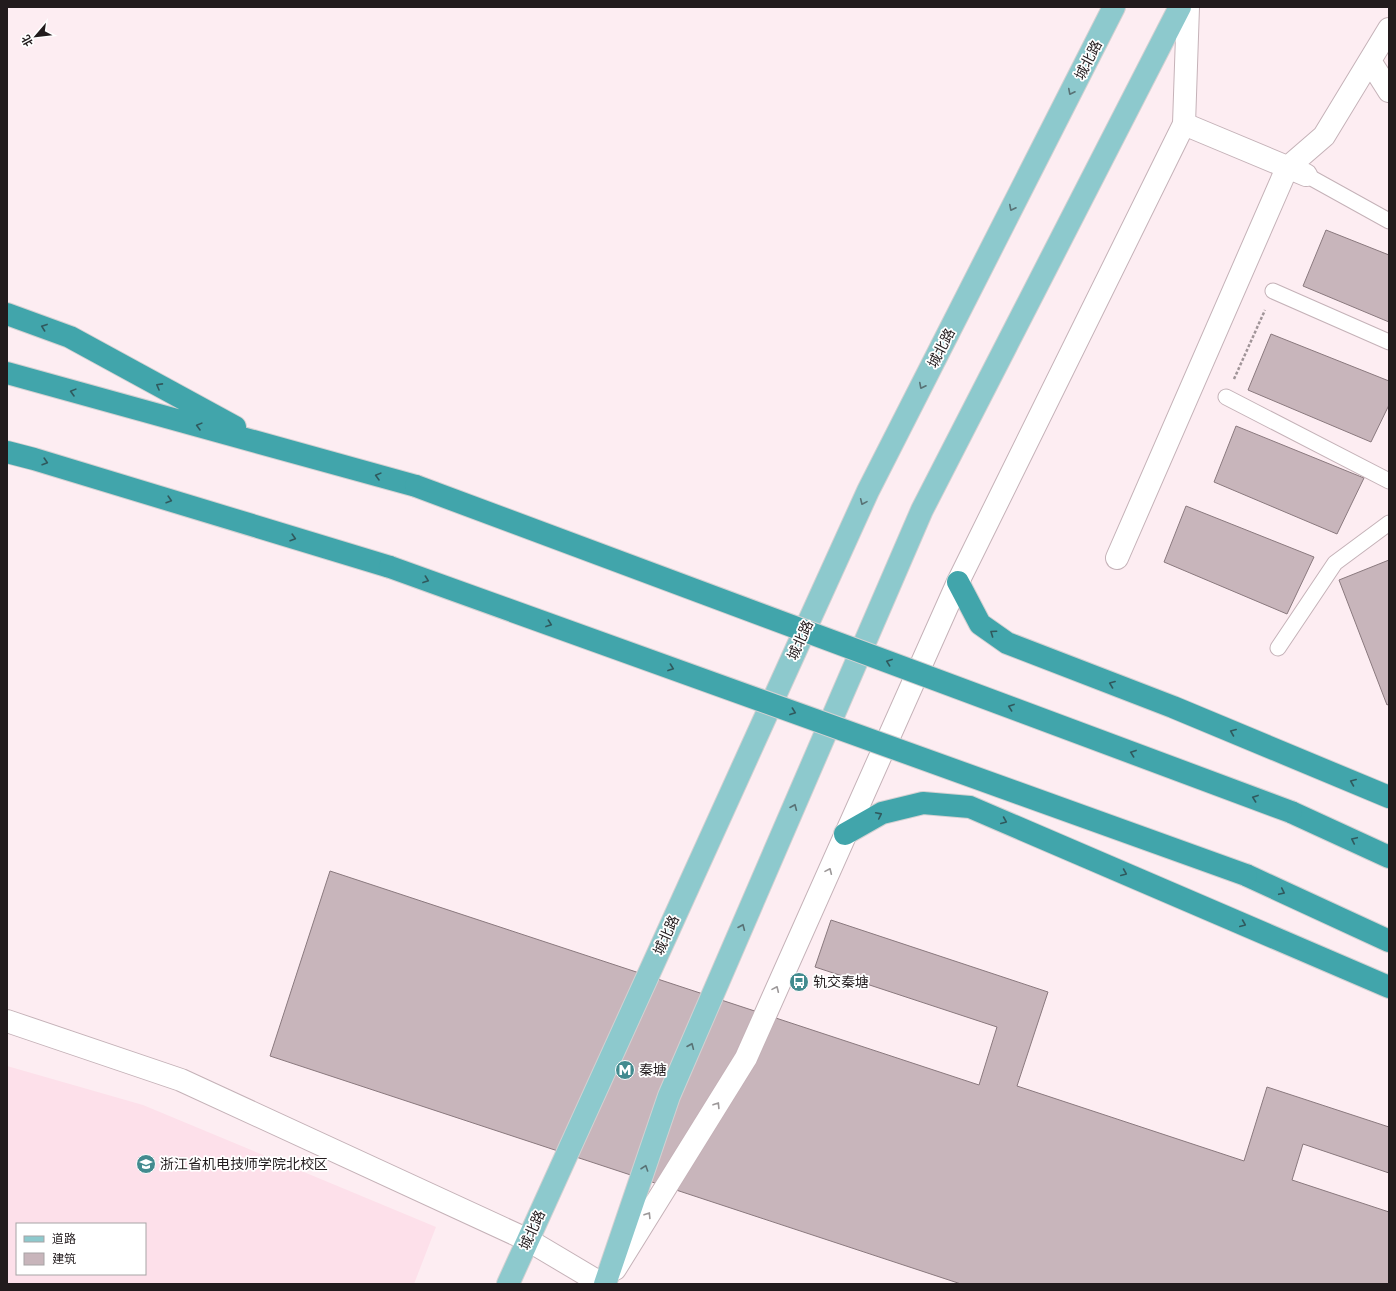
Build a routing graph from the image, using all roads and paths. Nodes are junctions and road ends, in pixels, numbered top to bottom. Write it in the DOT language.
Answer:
graph roads {
  1 [pos="1114,7"];
  2 [pos="1180,7"];
  3 [pos="1188,7"];
  4 [pos="1389,29"];
  5 [pos="1370,61"];
  6 [pos="1389,91"];
  7 [pos="1184,124"];
  8 [pos="1296,172"];
  9 [pos="1389,221"];
  10 [pos="1273,292"];
  11 [pos="7,314"];
  12 [pos="1389,342"];
  13 [pos="7,373"];
  14 [pos="1226,397"];
  15 [pos="267,445"];
  16 [pos="7,452"];
  17 [pos="1389,481"];
  18 [pos="1389,523"];
  19 [pos="1118,558"];
  20 [pos="958,582"];
  21 [pos="1278,648"];
  22 [pos="1389,797"];
  23 [pos="845,834"];
  24 [pos="1389,857"];
  25 [pos="1389,941"];
  26 [pos="1389,987"];
  27 [pos="7,1021"];
  28 [pos="528,1240"];
  29 [pos="508,1284"];
  30 [pos="602,1284"];
  31 [pos="605,1284"];
  1 -- 28 [label="main road, 城北路, one-way"];
  31 -- 2 [label="main road, one-way"];
  3 -- 7 [label="main road"];
  4 -- 5 [label="main road"];
  5 -- 6 [label="main road"];
  5 -- 8 [label="main road"];
  7 -- 8 [label="main road"];
  7 -- 20 [label="main road"];
  8 -- 9 [label="lane"];
  8 -- 19 [label="main road"];
  10 -- 12 [label="lane"];
  10 -- 14 [label="path"];
  15 -- 11 [label="highway, one-way"];
  15 -- 13 [label="highway, one-way"];
  14 -- 17 [label="lane"];
  24 -- 15 [label="highway, one-way, bridge"];
  16 -- 25 [label="highway, one-way, bridge"];
  18 -- 21 [label="lane"];
  22 -- 20 [label="highway, one-way"];
  20 -- 23 [label="main road"];
  23 -- 26 [label="highway, one-way"];
  31 -- 23 [label="main road, one-way"];
  27 -- 28 [label="main road"];
  28 -- 29 [label="main road, 城北路"];
  28 -- 30 [label="main road"];
}
